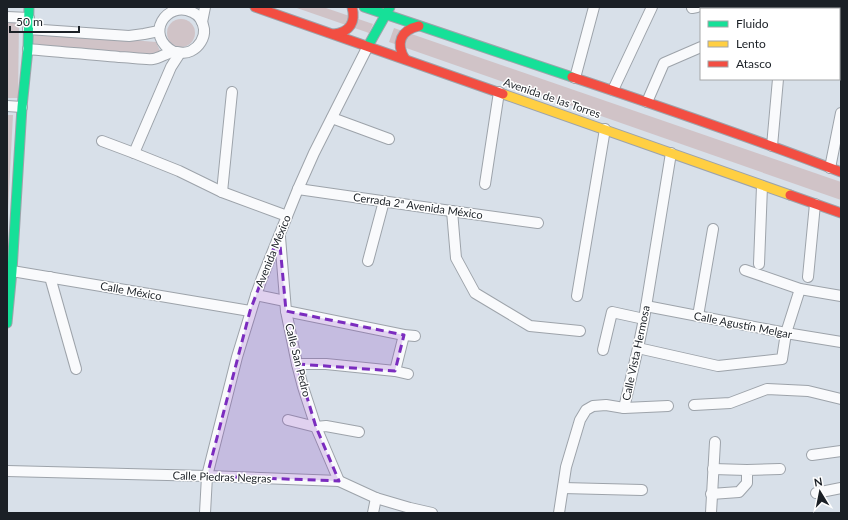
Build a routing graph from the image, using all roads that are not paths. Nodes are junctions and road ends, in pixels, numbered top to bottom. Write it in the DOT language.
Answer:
graph roads {
  1 [pos="29,7"];
  2 [pos="205,7"];
  3 [pos="255,7"];
  4 [pos="352,7"];
  5 [pos="364,7"];
  6 [pos="594,7"];
  7 [pos="652,7"];
  8 [pos="388,11"];
  9 [pos="7,18"];
  10 [pos="202,22"];
  11 [pos="29,24"];
  12 [pos="419,26"];
  13 [pos="159,31"];
  14 [pos="334,34"];
  15 [pos="368,46"];
  16 [pos="700,47"];
  17 [pos="28,49"];
  18 [pos="177,53"];
  19 [pos="405,59"];
  20 [pos="576,78"];
  21 [pos="778,80"];
  22 [pos="613,90"];
  23 [pos="232,92"];
  24 [pos="499,92"];
  25 [pos="647,102"];
  26 [pos="7,106"];
  27 [pos="22,107"];
  28 [pos="841,113"];
  29 [pos="332,118"];
  30 [pos="605,129"];
  31 [pos="389,139"];
  32 [pos="102,141"];
  33 [pos="772,146"];
  34 [pos="134,153"];
  35 [pos="671,153"];
  36 [pos="830,168"];
  37 [pos="841,172"];
  38 [pos="485,184"];
  39 [pos="762,186"];
  40 [pos="298,189"];
  41 [pos="222,192"];
  42 [pos="384,201"];
  43 [pos="815,204"];
  44 [pos="452,211"];
  45 [pos="841,213"];
  46 [pos="287,216"];
  47 [pos="538,223"];
  48 [pos="713,229"];
  49 [pos="279,234"];
  50 [pos="368,261"];
  51 [pos="759,264"];
  52 [pos="745,270"];
  53 [pos="12,271"];
  54 [pos="50,277"];
  55 [pos="808,278"];
  56 [pos="800,289"];
  57 [pos="256,296"];
  58 [pos="578,296"];
  59 [pos="841,296"];
  60 [pos="286,306"];
  61 [pos="646,306"];
  62 [pos="250,311"];
  63 [pos="698,316"];
  64 [pos="644,319"];
  65 [pos="7,323"];
  66 [pos="580,331"];
  67 [pos="786,333"];
  68 [pos="404,335"];
  69 [pos="415,336"];
  70 [pos="841,342"];
  71 [pos="638,348"];
  72 [pos="603,350"];
  73 [pos="297,364"];
  74 [pos="76,369"];
  75 [pos="395,371"];
  76 [pos="408,374"];
  77 [pos="841,399"];
  78 [pos="694,405"];
  79 [pos="668,406"];
  80 [pos="624,408"];
  81 [pos="288,420"];
  82 [pos="316,427"];
  83 [pos="360,432"];
  84 [pos="714,442"];
  85 [pos="841,451"];
  86 [pos="812,455"];
  87 [pos="713,469"];
  88 [pos="780,469"];
  89 [pos="746,470"];
  90 [pos="7,471"];
  91 [pos="208,476"];
  92 [pos="339,480"];
  93 [pos="563,488"];
  94 [pos="841,488"];
  95 [pos="642,490"];
  96 [pos="816,493"];
  97 [pos="711,494"];
  98 [pos="376,498"];
  99 [pos="410,511"];
  100 [pos="205,513"];
  101 [pos="373,513"];
  102 [pos="432,513"];
  103 [pos="559,513"];
  104 [pos="711,513"];
  1 -- 11 [label="main road"];
  2 -- 10 [label="street"];
  3 -- 14 [label="main road, Avenida de las Torres"];
  4 -- 14 [label="main road"];
  5 -- 8 [label="main road"];
  6 -- 20 [label="street"];
  7 -- 22 [label="street"];
  8 -- 12 [label="main road"];
  8 -- 15 [label="main road, Avenida México"];
  9 -- 11 [label="street"];
  10 -- 13 [label="street"];
  10 -- 18 [label="street"];
  11 -- 13 [label="street"];
  11 -- 17 [label="main road"];
  12 -- 19 [label="main road"];
  12 -- 20 [label="main road"];
  13 -- 18 [label="street"];
  14 -- 15 [label="main road, Avenida de las Torres"];
  15 -- 19 [label="main road, Avenida de las Torres"];
  15 -- 29 [label="street, Avenida México"];
  16 -- 25 [label="street"];
  17 -- 18 [label="street"];
  17 -- 27 [label="main road"];
  18 -- 34 [label="street"];
  19 -- 24 [label="main road, Avenida de las Torres"];
  20 -- 22 [label="main road"];
  21 -- 33 [label="street"];
  22 -- 25 [label="main road"];
  23 -- 41 [label="street"];
  24 -- 30 [label="main road, Avenida de las Torres"];
  24 -- 38 [label="street"];
  25 -- 33 [label="main road"];
  26 -- 27 [label="street"];
  27 -- 53 [label="main road"];
  28 -- 36 [label="street"];
  29 -- 31 [label="street"];
  29 -- 40 [label="street, Avenida México"];
  30 -- 35 [label="main road, Avenida de las Torres"];
  30 -- 58 [label="street"];
  32 -- 34 [label="street"];
  33 -- 36 [label="main road"];
  34 -- 41 [label="street"];
  35 -- 39 [label="main road, Avenida de las Torres"];
  35 -- 61 [label="street, Calle Vista Hermosa"];
  36 -- 37 [label="main road"];
  39 -- 43 [label="main road, Avenida de las Torres"];
  39 -- 51 [label="street"];
  40 -- 42 [label="street, Cerrada 2ª Avenida México"];
  40 -- 46 [label="street, Avenida México"];
  41 -- 46 [label="street"];
  42 -- 44 [label="street, Cerrada 2ª Avenida México"];
  42 -- 50 [label="street"];
  43 -- 45 [label="main road, Avenida de las Torres"];
  43 -- 55 [label="street"];
  44 -- 47 [label="street, Cerrada 2ª Avenida México"];
  44 -- 66 [label="street"];
  46 -- 49 [label="street, Avenida México"];
  48 -- 63 [label="street"];
  49 -- 57 [label="street, Avenida México"];
  49 -- 60 [label="street, Calle San Pedro"];
  52 -- 56 [label="street"];
  53 -- 54 [label="street, Calle México"];
  53 -- 65 [label="main road"];
  54 -- 62 [label="street, Calle México"];
  54 -- 74 [label="street"];
  56 -- 59 [label="street"];
  56 -- 67 [label="street"];
  57 -- 60 [label="street"];
  57 -- 62 [label="street, Avenida México"];
  60 -- 68 [label="street"];
  60 -- 73 [label="street, Calle San Pedro"];
  61 -- 63 [label="street, Calle Agustín Melgar"];
  61 -- 64 [label="street, Calle Vista Hermosa"];
  62 -- 91 [label="street, Avenida México"];
  63 -- 67 [label="street, Calle Agustín Melgar"];
  64 -- 71 [label="street, Calle Vista Hermosa"];
  64 -- 72 [label="street"];
  67 -- 70 [label="street, Calle Agustín Melgar"];
  67 -- 71 [label="street"];
  68 -- 69 [label="street"];
  68 -- 75 [label="street"];
  71 -- 80 [label="street, Calle Vista Hermosa"];
  73 -- 75 [label="street"];
  73 -- 82 [label="street, Calle San Pedro"];
  75 -- 76 [label="street"];
  77 -- 78 [label="street"];
  79 -- 80 [label="street"];
  80 -- 93 [label="street, Calle Vista Hermosa"];
  81 -- 82 [label="street"];
  82 -- 83 [label="street"];
  82 -- 92 [label="street, Calle San Pedro"];
  84 -- 87 [label="street"];
  85 -- 86 [label="street"];
  87 -- 89 [label="street"];
  87 -- 97 [label="street"];
  88 -- 89 [label="street"];
  89 -- 97 [label="street"];
  90 -- 91 [label="street, Calle Piedras Negras"];
  91 -- 92 [label="street, Calle Piedras Negras"];
  91 -- 100 [label="street, Avenida México"];
  92 -- 98 [label="street, Calle Piedras Negras"];
  93 -- 95 [label="street"];
  93 -- 103 [label="street, Calle Vista Hermosa"];
  94 -- 96 [label="street"];
  97 -- 104 [label="street"];
  98 -- 99 [label="street, Calle Piedras Negras"];
  98 -- 101 [label="street"];
  99 -- 102 [label="street, Calle Piedras Negras"];
}
